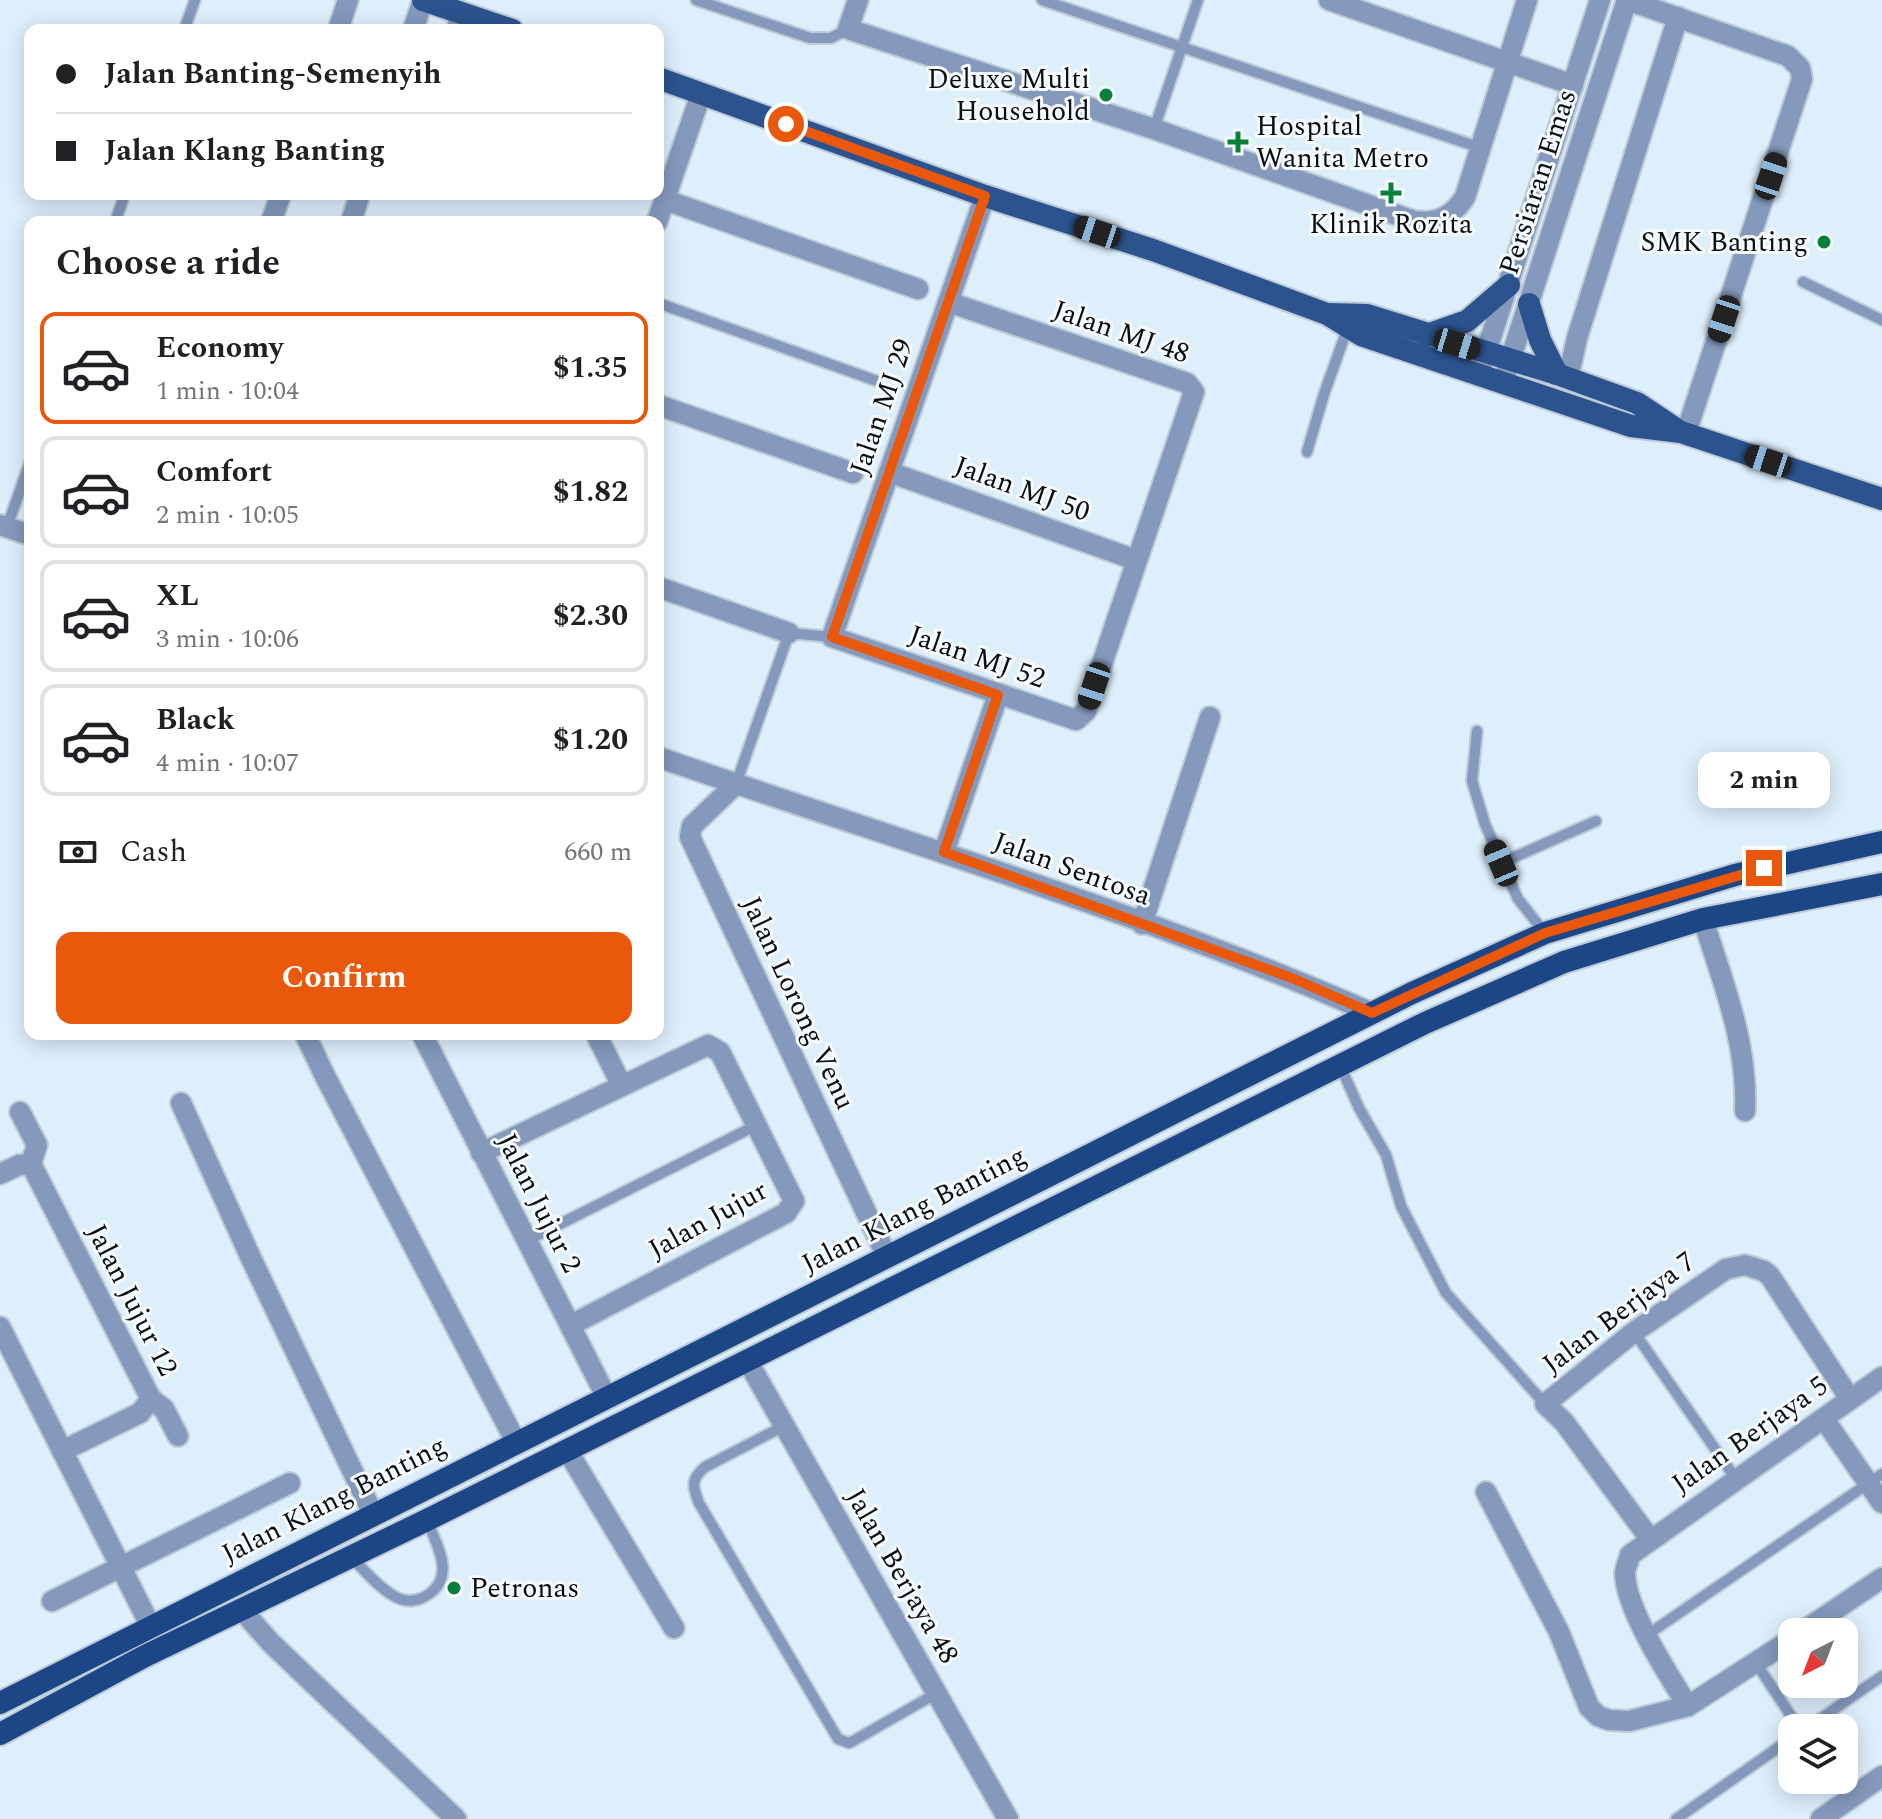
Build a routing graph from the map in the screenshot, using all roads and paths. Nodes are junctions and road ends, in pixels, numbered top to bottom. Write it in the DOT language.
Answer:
graph roads {
  1 [pos="195,0"];
  2 [pos="348,0"];
  3 [pos="423,0"];
  4 [pos="696,0"];
  5 [pos="858,0"];
  6 [pos="1042,0"];
  7 [pos="1198,0"];
  8 [pos="1329,0"];
  9 [pos="1527,0"];
  10 [pos="1600,0"];
  11 [pos="1627,0"];
  12 [pos="1678,17"];
  13 [pos="454,21"];
  14 [pos="186,24"];
  15 [pos="340,24"];
  16 [pos="415,24"];
  17 [pos="848,29"];
  18 [pos="1182,48"];
  19 [pos="1509,63"];
  20 [pos="664,80"];
  21 [pos="1573,85"];
  22 [pos="701,94"];
  23 [pos="1154,129"];
  24 [pos="1481,148"];
  25 [pos="985,196"];
  26 [pos="665,200"];
  27 [pos="659,216"];
  28 [pos="1803,282"];
  29 [pos="1509,285"];
  30 [pos="918,289"];
  31 [pos="948,302"];
  32 [pos="1529,304"];
  33 [pos="664,305"];
  34 [pos="1327,314"];
  35 [pos="1882,320"];
  36 [pos="1348,327"];
  37 [pos="1427,335"];
  38 [pos="1510,360"];
  39 [pos="1482,364"];
  40 [pos="1562,376"];
  41 [pos="877,381"];
  42 [pos="1503,382"];
  43 [pos="664,407"];
  44 [pos="1683,433"];
  45 [pos="1307,452"];
  46 [pos="889,472"];
  47 [pos="853,473"];
  48 [pos="24,476"];
  49 [pos="1882,499"];
  50 [pos="3,526"];
  51 [pos="24,533"];
  52 [pos="1136,560"];
  53 [pos="664,589"];
  54 [pos="789,633"];
  55 [pos="832,637"];
  56 [pos="998,695"];
  57 [pos="1210,717"];
  58 [pos="1477,731"];
  59 [pos="664,759"];
  60 [pos="736,784"];
  61 [pos="1596,821"];
  62 [pos="1882,842"];
  63 [pos="944,852"];
  64 [pos="1501,863"];
  65 [pos="1882,884"];
  66 [pos="1703,919"];
  67 [pos="1142,924"];
  68 [pos="1545,933"];
  69 [pos="1372,1013"];
  70 [pos="308,1040"];
  71 [pos="425,1040"];
  72 [pos="599,1040"];
  73 [pos="1340,1065"];
  74 [pos="622,1086"];
  75 [pos="181,1103"];
  76 [pos="1745,1111"];
  77 [pos="20,1112"];
  78 [pos="757,1125"];
  79 [pos="481,1153"];
  80 [pos="31,1164"];
  81 [pos="0,1174"];
  82 [pos="526,1241"];
  83 [pos="887,1257"];
  84 [pos="571,1325"];
  85 [pos="0,1327"];
  86 [pos="1634,1332"];
  87 [pos="747,1360"];
  88 [pos="1882,1377"];
  89 [pos="607,1398"];
  90 [pos="151,1399"];
  91 [pos="1850,1399"];
  92 [pos="1545,1404"];
  93 [pos="1824,1419"];
  94 [pos="784,1426"];
  95 [pos="178,1436"];
  96 [pos="516,1442"];
  97 [pos="62,1451"];
  98 [pos="571,1456"];
  99 [pos="1875,1478"];
  100 [pos="1736,1479"];
  101 [pos="290,1483"];
  102 [pos="1486,1492"];
  103 [pos="1882,1503"];
  104 [pos="373,1514"];
  105 [pos="427,1520"];
  106 [pos="1650,1539"];
  107 [pos="349,1556"];
  108 [pos="121,1567"];
  109 [pos="1882,1578"];
  110 [pos="52,1601"];
  111 [pos="241,1609"];
  112 [pos="1823,1618"];
  113 [pos="151,1627"];
  114 [pos="674,1628"];
  115 [pos="1647,1635"];
  116 [pos="1778,1648"];
  117 [pos="1756,1663"];
  118 [pos="1882,1676"];
  119 [pos="937,1693"];
  120 [pos="0,1703"];
  121 [pos="1688,1706"];
  122 [pos="1790,1714"];
  123 [pos="1827,1714"];
  124 [pos="0,1734"];
  125 [pos="1778,1748"];
  126 [pos="1882,1776"];
  127 [pos="1845,1794"];
  128 [pos="1848,1799"];
  129 [pos="456,1819"];
  130 [pos="1008,1819"];
  131 [pos="1676,1819"];
  132 [pos="1821,1819"];
  1 -- 14 [label="lane"];
  2 -- 15 [label="street"];
  3 -- 13 [label="main road"];
  3 -- 16 [label="street"];
  4 -- 17 [label="lane"];
  5 -- 17 [label="street"];
  6 -- 18 [label="lane"];
  7 -- 18 [label="lane"];
  8 -- 19 [label="street"];
  9 -- 19 [label="street"];
  10 -- 21 [label="street, Persiaran Emas"];
  11 -- 12 [label="street"];
  11 -- 32 [label="street, Persiaran Emas"];
  12 -- 40 [label="street"];
  12 -- 44 [label="street"];
  17 -- 23 [label="street"];
  18 -- 23 [label="lane"];
  18 -- 24 [label="lane"];
  19 -- 21 [label="street"];
  19 -- 24 [label="street"];
  20 -- 22 [label="main road"];
  21 -- 29 [label="street, Persiaran Emas"];
  22 -- 25 [label="main road"];
  22 -- 26 [label="street"];
  23 -- 24 [label="street"];
  25 -- 31 [label="street, Jalan MJ 29"];
  25 -- 34 [label="main road"];
  26 -- 27 [label="street"];
  26 -- 30 [label="street"];
  28 -- 35 [label="lane"];
  29 -- 37 [label="main road"];
  29 -- 39 [label="street, Persiaran Emas"];
  31 -- 46 [label="street, Jalan MJ 29"];
  31 -- 52 [label="street, Jalan MJ 48"];
  32 -- 38 [label="street, Persiaran Emas"];
  32 -- 40 [label="main road"];
  33 -- 41 [label="lane"];
  34 -- 36 [label="main road"];
  34 -- 37 [label="main road"];
  36 -- 39 [label="main road"];
  36 -- 45 [label="lane"];
  37 -- 39 [label="main road"];
  38 -- 39 [label="main road"];
  38 -- 40 [label="main road"];
  38 -- 42 [label="street, Persiaran Emas"];
  39 -- 42 [label="main road"];
  40 -- 44 [label="main road"];
  42 -- 44 [label="main road"];
  43 -- 47 [label="street"];
  44 -- 49 [label="main road"];
  46 -- 52 [label="street, Jalan MJ 50"];
  46 -- 55 [label="street, Jalan MJ 29"];
  48 -- 50 [label="lane"];
  50 -- 51 [label="street"];
  52 -- 56 [label="street, Jalan MJ 52"];
  53 -- 54 [label="street"];
  54 -- 55 [label="lane"];
  54 -- 60 [label="lane"];
  55 -- 56 [label="street, Jalan MJ 52"];
  56 -- 63 [label="street"];
  57 -- 67 [label="street"];
  58 -- 64 [label="lane"];
  59 -- 60 [label="street, Jalan Sentosa"];
  60 -- 63 [label="street, Jalan Sentosa"];
  60 -- 83 [label="street, Jalan Lorong Venu"];
  61 -- 64 [label="lane"];
  62 -- 68 [label="highway, Jalan Klang Banting"];
  63 -- 67 [label="street, Jalan Sentosa"];
  64 -- 68 [label="lane"];
  65 -- 66 [label="highway, Jalan Klang Banting"];
  66 -- 73 [label="highway, Jalan Klang Banting"];
  66 -- 76 [label="street"];
  67 -- 69 [label="street, Jalan Sentosa"];
  68 -- 69 [label="highway, Jalan Klang Banting"];
  69 -- 83 [label="highway, Jalan Klang Banting"];
  70 -- 96 [label="street"];
  71 -- 79 [label="street, Jalan Jujur 2"];
  72 -- 74 [label="street"];
  73 -- 87 [label="highway, Jalan Klang Banting"];
  73 -- 92 [label="lane"];
  74 -- 78 [label="street"];
  74 -- 79 [label="street"];
  75 -- 104 [label="street"];
  77 -- 80 [label="street"];
  78 -- 82 [label="lane"];
  78 -- 84 [label="street, Jalan Jujur"];
  79 -- 82 [label="street, Jalan Jujur 2"];
  80 -- 81 [label="street"];
  80 -- 90 [label="street, Jalan Jujur 12"];
  82 -- 84 [label="street, Jalan Jujur 2"];
  83 -- 89 [label="highway, Jalan Klang Banting"];
  84 -- 89 [label="street, Jalan Jujur 2"];
  85 -- 97 [label="street"];
  86 -- 91 [label="street, Jalan Berjaya 7"];
  86 -- 92 [label="street, Jalan Berjaya 7"];
  86 -- 100 [label="lane"];
  87 -- 94 [label="street, Jalan Berjaya 48"];
  87 -- 98 [label="highway, Jalan Klang Banting"];
  88 -- 91 [label="street, Jalan Berjaya 5"];
  89 -- 96 [label="highway, Jalan Klang Banting"];
  90 -- 95 [label="street"];
  90 -- 97 [label="street, Jalan Jujur 12"];
  91 -- 93 [label="street, Jalan Berjaya 5"];
  92 -- 106 [label="street"];
  93 -- 99 [label="street"];
  93 -- 100 [label="street, Jalan Berjaya 5"];
  94 -- 119 [label="street, Jalan Berjaya 48"];
  94 -- 119 [label="lane"];
  96 -- 104 [label="highway, Jalan Klang Banting"];
  97 -- 108 [label="street"];
  98 -- 105 [label="highway, Jalan Klang Banting"];
  98 -- 114 [label="street"];
  99 -- 103 [label="street"];
  99 -- 115 [label="lane"];
  100 -- 106 [label="street, Jalan Berjaya 5"];
  101 -- 108 [label="street"];
  102 -- 121 [label="street"];
  104 -- 113 [label="highway, Jalan Klang Banting"];
  105 -- 107 [label="highway, Jalan Klang Banting"];
  105 -- 107 [label="lane"];
  106 -- 115 [label="street, Jalan Berjaya 5"];
  107 -- 111 [label="highway, Jalan Klang Banting"];
  108 -- 110 [label="street"];
  108 -- 113 [label="street"];
  109 -- 112 [label="street"];
  111 -- 124 [label="highway, Jalan Klang Banting"];
  111 -- 129 [label="street"];
  113 -- 120 [label="highway, Jalan Klang Banting"];
  115 -- 121 [label="street, Jalan Berjaya 5"];
  116 -- 117 [label="street"];
  117 -- 121 [label="street"];
  117 -- 122 [label="lane"];
  118 -- 123 [label="lane"];
  119 -- 130 [label="street, Jalan Berjaya 48"];
  125 -- 131 [label="lane"];
  126 -- 128 [label="street"];
  127 -- 128 [label="lane"];
  128 -- 132 [label="street"];
}
